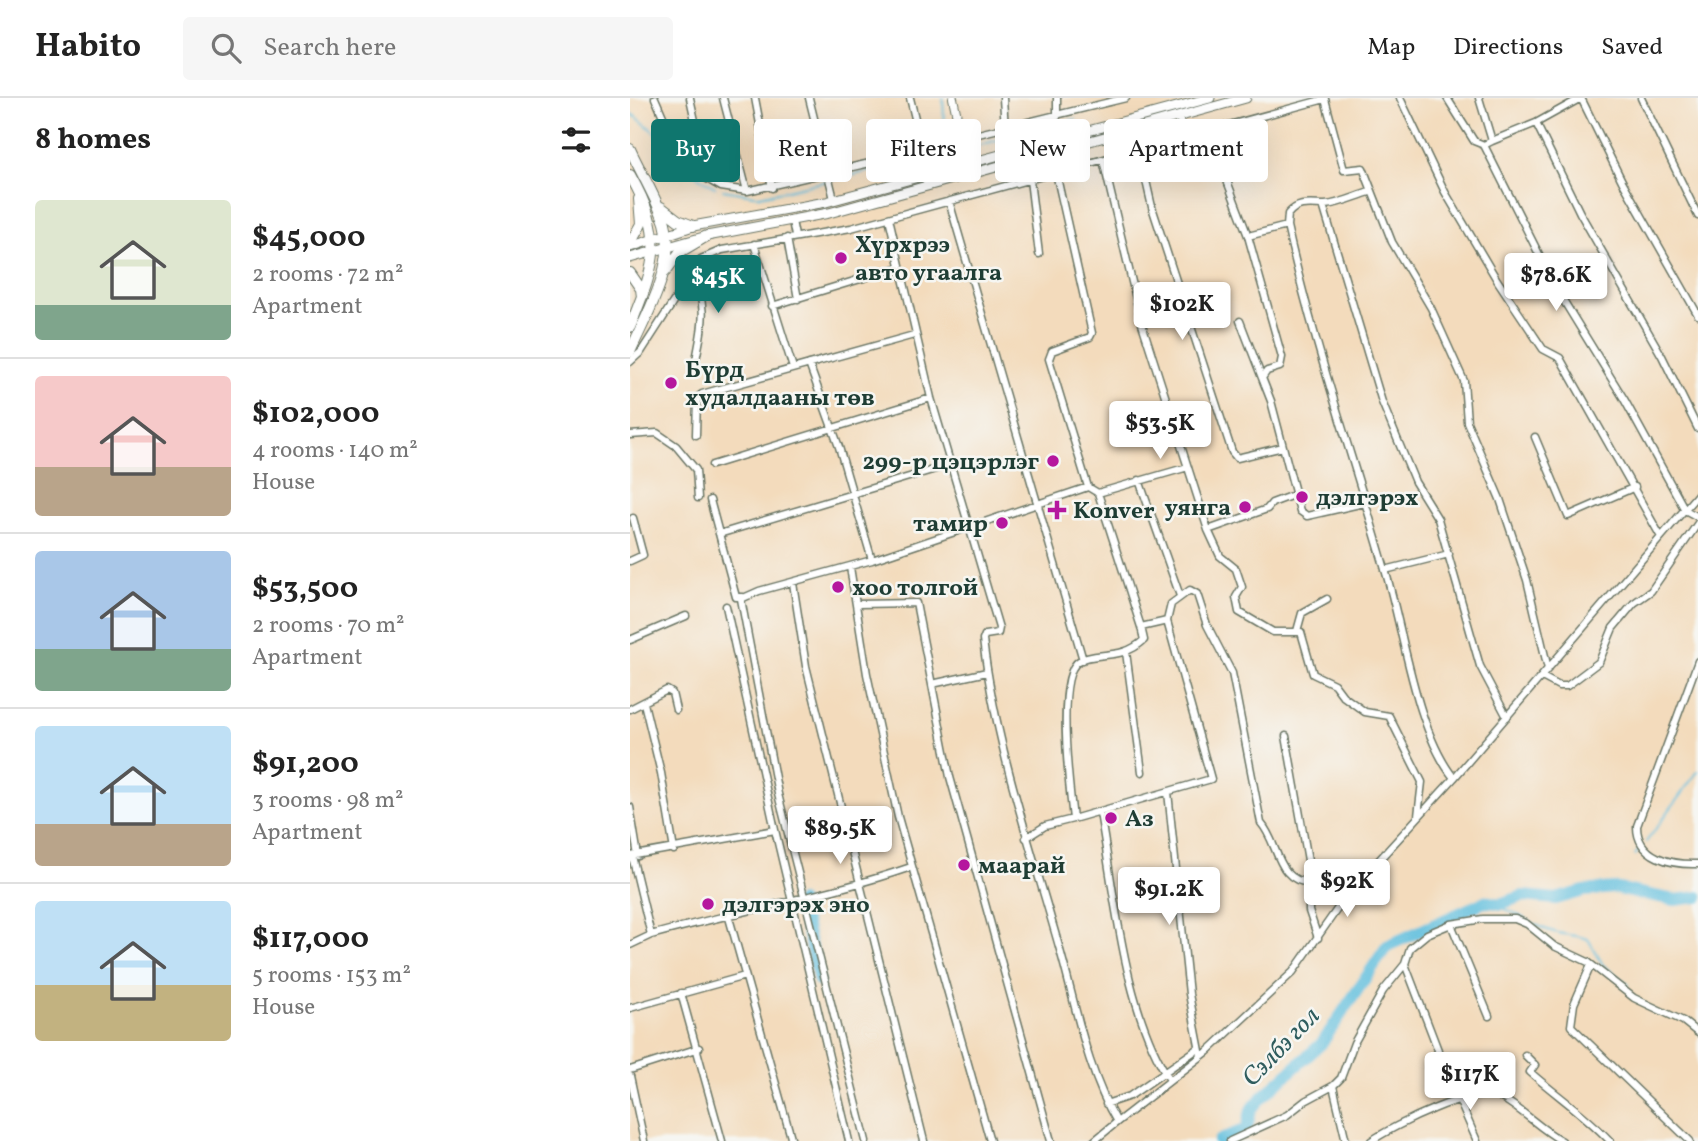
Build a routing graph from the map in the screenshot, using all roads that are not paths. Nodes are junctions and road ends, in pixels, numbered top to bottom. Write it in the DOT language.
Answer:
graph roads {
  1 [pos="656,98"];
  2 [pos="690,98"];
  3 [pos="723,98"];
  4 [pos="755,98"];
  5 [pos="809,98"];
  6 [pos="910,98"];
  7 [pos="953,98"];
  8 [pos="1003,98"];
  9 [pos="1058,98"];
  10 [pos="1094,98"];
  11 [pos="1126,98"];
  12 [pos="1210,98"];
  13 [pos="1246,98"];
  14 [pos="1400,98"];
  15 [pos="1447,98"];
  16 [pos="1479,98"];
  17 [pos="1641,98"];
  18 [pos="1327,99"];
  19 [pos="1581,99"];
  20 [pos="1095,108"];
  21 [pos="1057,117"];
  22 [pos="1178,117"];
  23 [pos="665,119"];
  24 [pos="695,119"];
  25 [pos="814,119"];
  26 [pos="958,119"];
  27 [pos="1004,119"];
  28 [pos="1048,119"];
  29 [pos="1170,119"];
  30 [pos="1253,119"];
  31 [pos="1536,123"];
  32 [pos="1104,136"];
  33 [pos="1492,141"];
  34 [pos="1484,145"];
  35 [pos="630,149"];
  36 [pos="981,160"];
  37 [pos="1103,160"];
  38 [pos="1090,164"];
  39 [pos="852,169"];
  40 [pos="630,175"];
  41 [pos="712,182"];
  42 [pos="797,182"];
  43 [pos="829,182"];
  44 [pos="899,182"];
  45 [pos="1022,182"];
  46 [pos="1030,182"];
  47 [pos="1058,182"];
  48 [pos="1147,182"];
  49 [pos="1227,182"];
  50 [pos="637,188"];
  51 [pos="772,188"];
  52 [pos="747,191"];
  53 [pos="1370,192"];
  54 [pos="834,199"];
  55 [pos="949,201"];
  56 [pos="656,202"];
  57 [pos="1323,205"];
  58 [pos="829,213"];
  59 [pos="1698,216"];
  60 [pos="889,218"];
  61 [pos="792,221"];
  62 [pos="693,226"];
  63 [pos="1287,226"];
  64 [pos="833,230"];
  65 [pos="667,233"];
  66 [pos="707,236"];
  67 [pos="795,236"];
  68 [pos="1248,236"];
  69 [pos="655,237"];
  70 [pos="787,238"];
  71 [pos="754,244"];
  72 [pos="630,245"];
  73 [pos="668,245"];
  74 [pos="656,249"];
  75 [pos="1040,254"];
  76 [pos="630,258"];
  77 [pos="900,267"];
  78 [pos="630,273"];
  79 [pos="690,274"];
  80 [pos="647,299"];
  81 [pos="798,299"];
  82 [pos="772,306"];
  83 [pos="1698,315"];
  84 [pos="1240,321"];
  85 [pos="630,327"];
  86 [pos="914,335"];
  87 [pos="630,352"];
  88 [pos="630,362"];
  89 [pos="809,364"];
  90 [pos="695,365"];
  91 [pos="793,368"];
  92 [pos="1262,378"];
  93 [pos="931,398"];
  94 [pos="831,428"];
  95 [pos="1698,429"];
  96 [pos="630,435"];
  97 [pos="696,435"];
  98 [pos="1535,437"];
  99 [pos="1283,447"];
  100 [pos="712,465"];
  101 [pos="949,465"];
  102 [pos="1188,467"];
  103 [pos="1139,480"];
  104 [pos="1088,487"];
  105 [pos="1635,487"];
  106 [pos="853,492"];
  107 [pos="1098,493"];
  108 [pos="1296,494"];
  109 [pos="1698,494"];
  110 [pos="698,498"];
  111 [pos="709,500"];
  112 [pos="1364,503"];
  113 [pos="1037,506"];
  114 [pos="1685,510"];
  115 [pos="1698,517"];
  116 [pos="633,518"];
  117 [pos="1698,523"];
  118 [pos="968,525"];
  119 [pos="1208,530"];
  120 [pos="719,534"];
  121 [pos="1661,537"];
  122 [pos="1449,554"];
  123 [pos="872,560"];
  124 [pos="630,561"];
  125 [pos="850,567"];
  126 [pos="1385,569"];
  127 [pos="793,583"];
  128 [pos="1180,596"];
  129 [pos="743,597"];
  130 [pos="1327,599"];
  131 [pos="858,604"];
  132 [pos="726,606"];
  133 [pos="686,616"];
  134 [pos="1167,621"];
  135 [pos="1141,627"];
  136 [pos="1297,631"];
  137 [pos="748,639"];
  138 [pos="630,640"];
  139 [pos="735,643"];
  140 [pos="1126,652"];
  141 [pos="1083,660"];
  142 [pos="1697,666"];
  143 [pos="1548,669"];
  144 [pos="987,672"];
  145 [pos="1542,677"];
  146 [pos="932,684"];
  147 [pos="645,703"];
  148 [pos="630,709"];
  149 [pos="677,710"];
  150 [pos="1507,717"];
  151 [pos="1286,736"];
  152 [pos="1142,772"];
  153 [pos="1454,778"];
  154 [pos="1168,792"];
  155 [pos="630,807"];
  156 [pos="1100,813"];
  157 [pos="1418,817"];
  158 [pos="1073,819"];
  159 [pos="775,830"];
  160 [pos="1026,838"];
  161 [pos="674,850"];
  162 [pos="634,856"];
  163 [pos="1698,864"];
  164 [pos="912,867"];
  165 [pos="1311,883"];
  166 [pos="859,885"];
  167 [pos="806,895"];
  168 [pos="792,898"];
  169 [pos="729,914"];
  170 [pos="1451,924"];
  171 [pos="651,935"];
  172 [pos="1318,938"];
  173 [pos="630,946"];
  174 [pos="1405,964"];
  175 [pos="1591,965"];
  176 [pos="745,976"];
  177 [pos="681,993"];
  178 [pos="630,1008"];
  179 [pos="1489,1016"];
  180 [pos="1698,1033"];
  181 [pos="699,1048"];
  182 [pos="1199,1048"];
  183 [pos="1525,1055"];
  184 [pos="1200,1056"];
  185 [pos="630,1070"];
  186 [pos="1164,1071"];
  187 [pos="1429,1074"];
  188 [pos="630,1076"];
  189 [pos="1170,1080"];
  190 [pos="1333,1086"];
  191 [pos="1460,1102"];
  192 [pos="1106,1104"];
  193 [pos="1117,1122"];
  194 [pos="1554,1139"];
  195 [pos="644,1141"];
  196 [pos="722,1141"];
  197 [pos="792,1141"];
  198 [pos="849,1141"];
  199 [pos="866,1141"];
  200 [pos="924,1141"];
  201 [pos="990,1141"];
  202 [pos="1051,1141"];
  203 [pos="1094,1141"];
  204 [pos="1230,1141"];
  205 [pos="1346,1141"];
  206 [pos="1371,1141"];
  207 [pos="1476,1141"];
  208 [pos="1562,1141"];
  209 [pos="1610,1141"];
  210 [pos="1690,1141"];
  1 -- 23 [label="street"];
  2 -- 24 [label="street"];
  3 -- 52 [label="street"];
  4 -- 51 [label="street"];
  5 -- 25 [label="street"];
  6 -- 39 [label="street"];
  7 -- 26 [label="street"];
  8 -- 27 [label="street"];
  9 -- 21 [label="street"];
  10 -- 20 [label="street"];
  11 -- 20 [label="street"];
  12 -- 36 [label="main road"];
  13 -- 22 [label="main road"];
  14 -- 105 [label="street"];
  15 -- 34 [label="street"];
  16 -- 33 [label="street"];
  17 -- 59 [label="street"];
  18 -- 30 [label="street"];
  18 -- 53 [label="street"];
  19 -- 31 [label="street"];
  19 -- 83 [label="street"];
  20 -- 21 [label="street"];
  21 -- 28 [label="street"];
  22 -- 29 [label="main road"];
  31 -- 33 [label="street"];
  31 -- 95 [label="street"];
  32 -- 58 [label="main road"];
  33 -- 34 [label="street"];
  34 -- 114 [label="street"];
  35 -- 56 [label="main road"];
  37 -- 38 [label="street"];
  37 -- 102 [label="street"];
  40 -- 50 [label="main road"];
  41 -- 52 [label="street"];
  42 -- 51 [label="street"];
  43 -- 54 [label="street"];
  44 -- 54 [label="main road"];
  45 -- 55 [label="street"];
  46 -- 75 [label="street"];
  47 -- 104 [label="street"];
  48 -- 99 [label="street"];
  49 -- 68 [label="street"];
  50 -- 69 [label="main road"];
  50 -- 72 [label="main road"];
  51 -- 52 [label="street"];
  53 -- 57 [label="street"];
  53 -- 143 [label="street"];
  54 -- 62 [label="main road"];
  55 -- 60 [label="street"];
  55 -- 113 [label="street"];
  56 -- 62 [label="main road"];
  56 -- 65 [label="main road"];
  57 -- 63 [label="street"];
  57 -- 122 [label="street"];
  58 -- 61 [label="main road"];
  58 -- 64 [label="street"];
  60 -- 64 [label="street"];
  60 -- 77 [label="street"];
  61 -- 66 [label="main road"];
  61 -- 67 [label="street"];
  62 -- 65 [label="main road"];
  63 -- 68 [label="street"];
  63 -- 112 [label="street"];
  64 -- 67 [label="street"];
  65 -- 69 [label="main road"];
  65 -- 73 [label="main road"];
  66 -- 73 [label="main road"];
  66 -- 80 [label="main road"];
  67 -- 70 [label="street"];
  68 -- 92 [label="street"];
  69 -- 72 [label="main road"];
  69 -- 74 [label="main road"];
  70 -- 71 [label="street"];
  70 -- 81 [label="street"];
  71 -- 79 [label="street"];
  71 -- 82 [label="street"];
  73 -- 74 [label="main road"];
  73 -- 80 [label="main road"];
  74 -- 76 [label="main road"];
  74 -- 80 [label="main road"];
  77 -- 81 [label="street"];
  77 -- 86 [label="street"];
  78 -- 80 [label="main road"];
  79 -- 88 [label="street"];
  79 -- 90 [label="street"];
  80 -- 85 [label="main road"];
  80 -- 87 [label="main road"];
  81 -- 82 [label="street"];
  82 -- 91 [label="street"];
  84 -- 92 [label="street"];
  86 -- 89 [label="street"];
  86 -- 93 [label="street"];
  89 -- 91 [label="street"];
  89 -- 94 [label="street"];
  91 -- 97 [label="street"];
  92 -- 99 [label="street"];
  93 -- 94 [label="street"];
  93 -- 101 [label="street"];
  94 -- 100 [label="street"];
  94 -- 106 [label="street"];
  96 -- 110 [label="street"];
  98 -- 105 [label="street"];
  99 -- 108 [label="street"];
  101 -- 106 [label="street"];
  101 -- 118 [label="street"];
  102 -- 103 [label="street"];
  102 -- 119 [label="street"];
  103 -- 107 [label="street"];
  103 -- 128 [label="street"];
  104 -- 107 [label="street"];
  104 -- 113 [label="street"];
  105 -- 121 [label="street"];
  106 -- 120 [label="street"];
  106 -- 123 [label="street"];
  107 -- 135 [label="street"];
  108 -- 112 [label="street"];
  108 -- 119 [label="street"];
  109 -- 114 [label="street"];
  111 -- 120 [label="street"];
  112 -- 126 [label="street"];
  113 -- 118 [label="street"];
  113 -- 141 [label="street"];
  114 -- 115 [label="street"];
  114 -- 121 [label="street"];
  116 -- 124 [label="street"];
  117 -- 145 [label="street"];
  118 -- 123 [label="street"];
  118 -- 144 [label="street"];
  119 -- 136 [label="street"];
  120 -- 129 [label="street"];
  121 -- 143 [label="street"];
  122 -- 126 [label="street"];
  122 -- 150 [label="street"];
  123 -- 125 [label="street"];
  125 -- 127 [label="street"];
  125 -- 131 [label="street"];
  126 -- 153 [label="street"];
  127 -- 129 [label="street"];
  127 -- 166 [label="street"];
  128 -- 134 [label="street"];
  128 -- 165 [label="street"];
  129 -- 137 [label="street"];
  130 -- 136 [label="street"];
  131 -- 146 [label="street"];
  131 -- 164 [label="street"];
  132 -- 139 [label="street"];
  133 -- 138 [label="street"];
  134 -- 135 [label="street"];
  134 -- 154 [label="street"];
  135 -- 140 [label="street"];
  136 -- 157 [label="street"];
  137 -- 139 [label="street"];
  137 -- 167 [label="street"];
  139 -- 159 [label="street"];
  140 -- 141 [label="street"];
  140 -- 152 [label="street"];
  141 -- 158 [label="street"];
  142 -- 163 [label="street"];
  143 -- 145 [label="street"];
  144 -- 146 [label="street"];
  144 -- 160 [label="street"];
  145 -- 150 [label="street"];
  146 -- 202 [label="street"];
  147 -- 148 [label="street"];
  147 -- 149 [label="street"];
  147 -- 161 [label="street"];
  150 -- 153 [label="street"];
  151 -- 165 [label="street"];
  153 -- 157 [label="street"];
  154 -- 156 [label="street"];
  154 -- 182 [label="street"];
  155 -- 162 [label="street"];
  156 -- 158 [label="street"];
  156 -- 186 [label="street"];
  157 -- 172 [label="street"];
  158 -- 160 [label="street"];
  159 -- 161 [label="street"];
  159 -- 168 [label="street"];
  160 -- 192 [label="street"];
  161 -- 162 [label="street"];
  162 -- 171 [label="street"];
  164 -- 166 [label="street"];
  164 -- 201 [label="street"];
  165 -- 172 [label="street"];
  166 -- 167 [label="street"];
  166 -- 200 [label="street"];
  167 -- 168 [label="street"];
  167 -- 199 [label="street"];
  168 -- 169 [label="street"];
  168 -- 198 [label="street"];
  169 -- 171 [label="street"];
  169 -- 176 [label="street"];
  170 -- 174 [label="street"];
  170 -- 175 [label="street"];
  170 -- 179 [label="street"];
  171 -- 173 [label="street"];
  172 -- 184 [label="street"];
  174 -- 187 [label="street"];
  174 -- 190 [label="street"];
  175 -- 180 [label="street"];
  175 -- 210 [label="street"];
  176 -- 177 [label="street"];
  176 -- 197 [label="street"];
  177 -- 178 [label="street"];
  177 -- 181 [label="street"];
  181 -- 185 [label="street"];
  181 -- 196 [label="street"];
  182 -- 184 [label="street"];
  182 -- 186 [label="street"];
  183 -- 209 [label="street"];
  184 -- 189 [label="street"];
  186 -- 189 [label="street"];
  186 -- 192 [label="street"];
  188 -- 195 [label="street"];
  189 -- 193 [label="street"];
  190 -- 204 [label="street"];
  190 -- 205 [label="street"];
  191 -- 194 [label="street"];
  191 -- 206 [label="street"];
  191 -- 207 [label="street"];
  192 -- 193 [label="street"];
  193 -- 203 [label="street"];
  194 -- 208 [label="street"];
}
